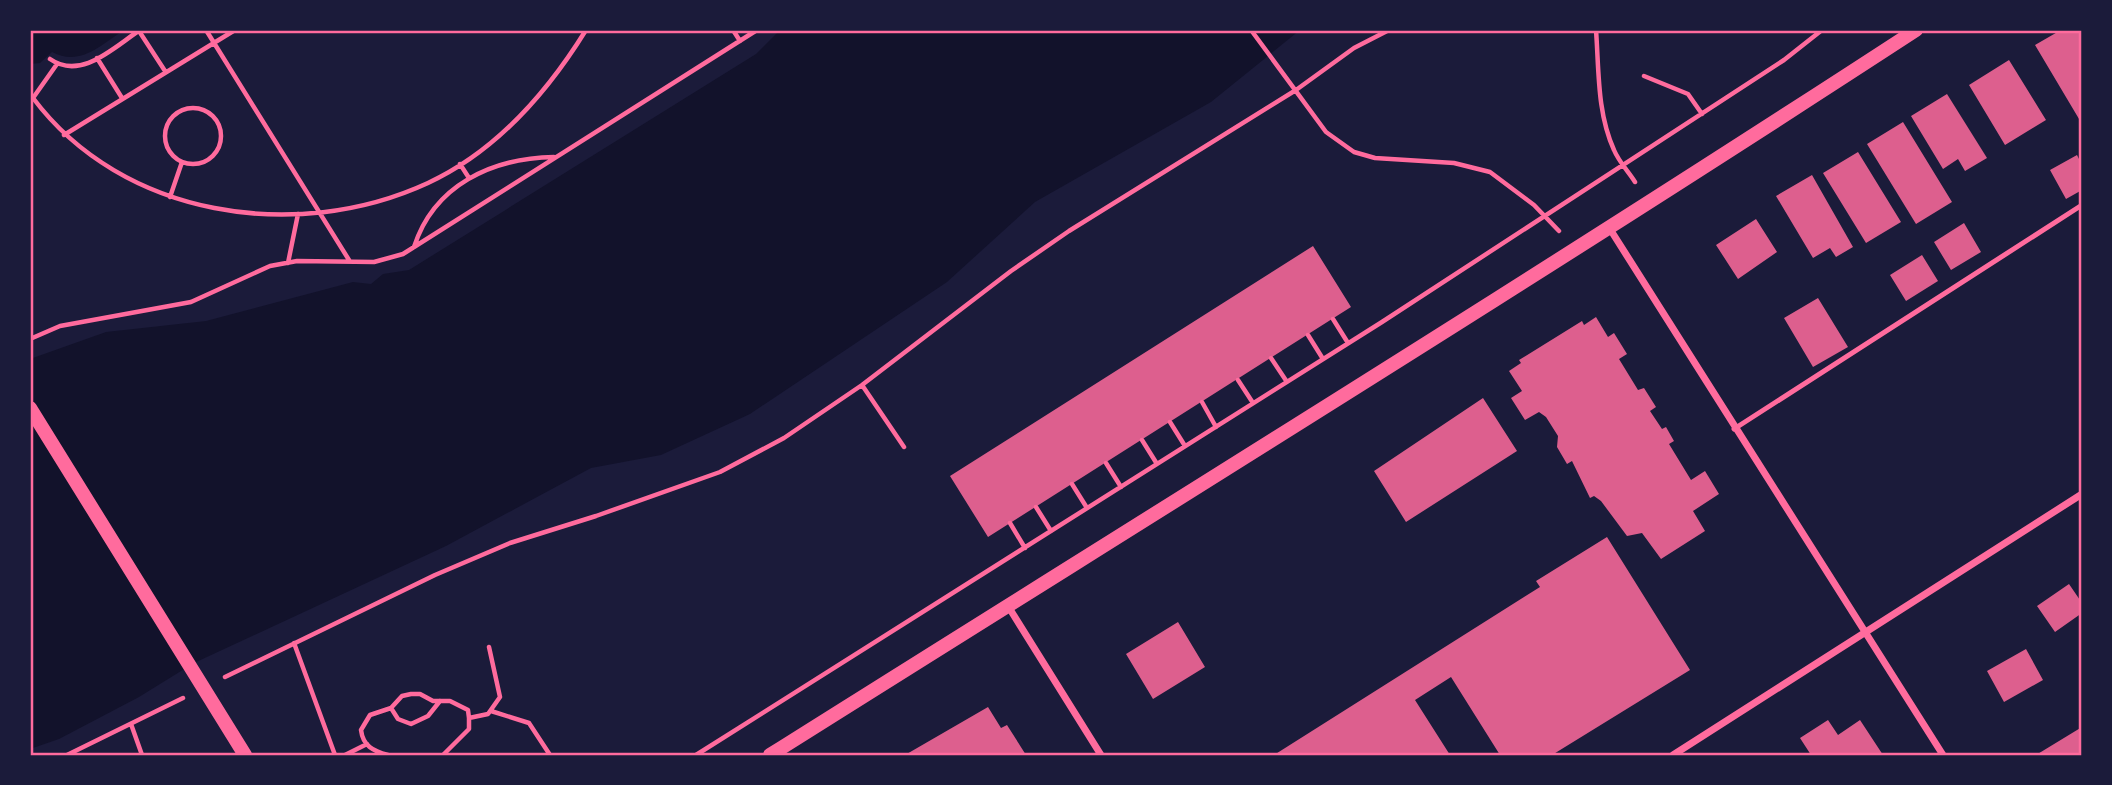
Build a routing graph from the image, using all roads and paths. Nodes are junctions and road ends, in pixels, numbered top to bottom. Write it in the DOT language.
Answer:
graph roads {
  1 [pos="140,30"];
  2 [pos="206,30"];
  3 [pos="235,30"];
  4 [pos="586,30"];
  5 [pos="733,30"];
  6 [pos="757,30"];
  7 [pos="1251,30"];
  8 [pos="1389,30"];
  9 [pos="1596,30"];
  10 [pos="1822,30"];
  11 [pos="1916,30"];
  12 [pos="213,41"];
  13 [pos="740,41"];
  14 [pos="97,58"];
  15 [pos="50,60"];
  16 [pos="57,64"];
  17 [pos="165,71"];
  18 [pos="1644,76"];
  19 [pos="1296,90"];
  20 [pos="122,99"];
  21 [pos="1702,114"];
  22 [pos="64,135"];
  23 [pos="557,157"];
  24 [pos="182,161"];
  25 [pos="460,164"];
  26 [pos="1622,166"];
  27 [pos="469,178"];
  28 [pos="170,197"];
  29 [pos="1649,203"];
  30 [pos="2082,205"];
  31 [pos="321,212"];
  32 [pos="298,214"];
  33 [pos="1544,217"];
  34 [pos="1610,229"];
  35 [pos="413,248"];
  36 [pos="1573,252"];
  37 [pos="349,260"];
  38 [pos="288,263"];
  39 [pos="1333,319"];
  40 [pos="1308,335"];
  41 [pos="30,338"];
  42 [pos="1348,343"];
  43 [pos="1272,358"];
  44 [pos="1323,359"];
  45 [pos="1238,380"];
  46 [pos="1287,382"];
  47 [pos="862,385"];
  48 [pos="1202,402"];
  49 [pos="1252,403"];
  50 [pos="30,408"];
  51 [pos="1170,422"];
  52 [pos="1216,426"];
  53 [pos="1734,429"];
  54 [pos="1142,440"];
  55 [pos="1185,446"];
  56 [pos="904,447"];
  57 [pos="1106,463"];
  58 [pos="1157,464"];
  59 [pos="1072,484"];
  60 [pos="1121,487"];
  61 [pos="2082,494"];
  62 [pos="1035,507"];
  63 [pos="1087,508"];
  64 [pos="1010,523"];
  65 [pos="1051,531"];
  66 [pos="1025,548"];
  67 [pos="1007,606"];
  68 [pos="1865,632"];
  69 [pos="294,643"];
  70 [pos="489,647"];
  71 [pos="219,680"];
  72 [pos="194,693"];
  73 [pos="440,701"];
  74 [pos="391,708"];
  75 [pos="491,711"];
  76 [pos="469,718"];
  77 [pos="131,724"];
  78 [pos="367,744"];
  79 [pos="67,755"];
  80 [pos="142,755"];
  81 [pos="245,755"];
  82 [pos="335,755"];
  83 [pos="345,755"];
  84 [pos="388,755"];
  85 [pos="443,755"];
  86 [pos="550,755"];
  87 [pos="696,755"];
  88 [pos="770,755"];
  89 [pos="1101,755"];
  90 [pos="1673,755"];
  91 [pos="1943,755"];
  1 -- 14 [label="path"];
  1 -- 17 [label="path"];
  2 -- 12 [label="path"];
  3 -- 12 [label="path"];
  4 -- 25 [label="path"];
  5 -- 13 [label="path"];
  6 -- 13 [label="path"];
  7 -- 19 [label="path"];
  8 -- 19 [label="path"];
  9 -- 26 [label="path"];
  10 -- 21 [label="path"];
  11 -- 29 [label="main road"];
  12 -- 17 [label="path"];
  12 -- 31 [label="path"];
  13 -- 23 [label="path"];
  14 -- 16 [label="path"];
  14 -- 20 [label="path"];
  15 -- 16 [label="path"];
  16 -- 22 [label="path"];
  17 -- 20 [label="path"];
  18 -- 21 [label="path"];
  19 -- 33 [label="path"];
  19 -- 47 [label="path"];
  20 -- 22 [label="path"];
  21 -- 26 [label="path"];
  22 -- 28 [label="path"];
  23 -- 27 [label="path"];
  23 -- 35 [label="path"];
  24 -- 24 [label="path"];
  24 -- 28 [label="path"];
  25 -- 27 [label="path"];
  25 -- 31 [label="path"];
  26 -- 29 [label="path"];
  26 -- 33 [label="path"];
  27 -- 35 [label="path"];
  28 -- 32 [label="path"];
  29 -- 34 [label="main road"];
  30 -- 53 [label="lane"];
  31 -- 32 [label="path"];
  31 -- 37 [label="path"];
  32 -- 38 [label="path"];
  33 -- 36 [label="path"];
  33 -- 42 [label="path"];
  34 -- 36 [label="main road"];
  34 -- 53 [label="street"];
  35 -- 37 [label="path"];
  36 -- 67 [label="main road"];
  37 -- 38 [label="path"];
  38 -- 41 [label="path"];
  39 -- 42 [label="path"];
  40 -- 44 [label="path"];
  42 -- 44 [label="path"];
  43 -- 46 [label="path"];
  44 -- 46 [label="path"];
  45 -- 49 [label="path"];
  46 -- 49 [label="path"];
  47 -- 56 [label="path"];
  47 -- 69 [label="path"];
  48 -- 52 [label="path"];
  49 -- 52 [label="path"];
  50 -- 81 [label="main road"];
  51 -- 55 [label="path"];
  52 -- 55 [label="path"];
  53 -- 68 [label="street"];
  54 -- 58 [label="path"];
  55 -- 58 [label="path"];
  57 -- 60 [label="path"];
  58 -- 60 [label="path"];
  59 -- 63 [label="path"];
  60 -- 63 [label="path"];
  61 -- 68 [label="street"];
  62 -- 65 [label="path"];
  63 -- 65 [label="path"];
  64 -- 66 [label="path"];
  65 -- 66 [label="path"];
  66 -- 87 [label="path"];
  67 -- 88 [label="main road"];
  67 -- 89 [label="street"];
  68 -- 90 [label="street"];
  68 -- 91 [label="street"];
  69 -- 71 [label="path"];
  69 -- 82 [label="path"];
  70 -- 75 [label="path"];
  72 -- 77 [label="path"];
  73 -- 74 [label="path"];
  73 -- 74 [label="path"];
  73 -- 76 [label="path"];
  74 -- 78 [label="path"];
  75 -- 76 [label="path"];
  75 -- 86 [label="path"];
  76 -- 85 [label="path"];
  77 -- 79 [label="path"];
  77 -- 80 [label="path"];
  78 -- 83 [label="path"];
  78 -- 84 [label="path"];
}
